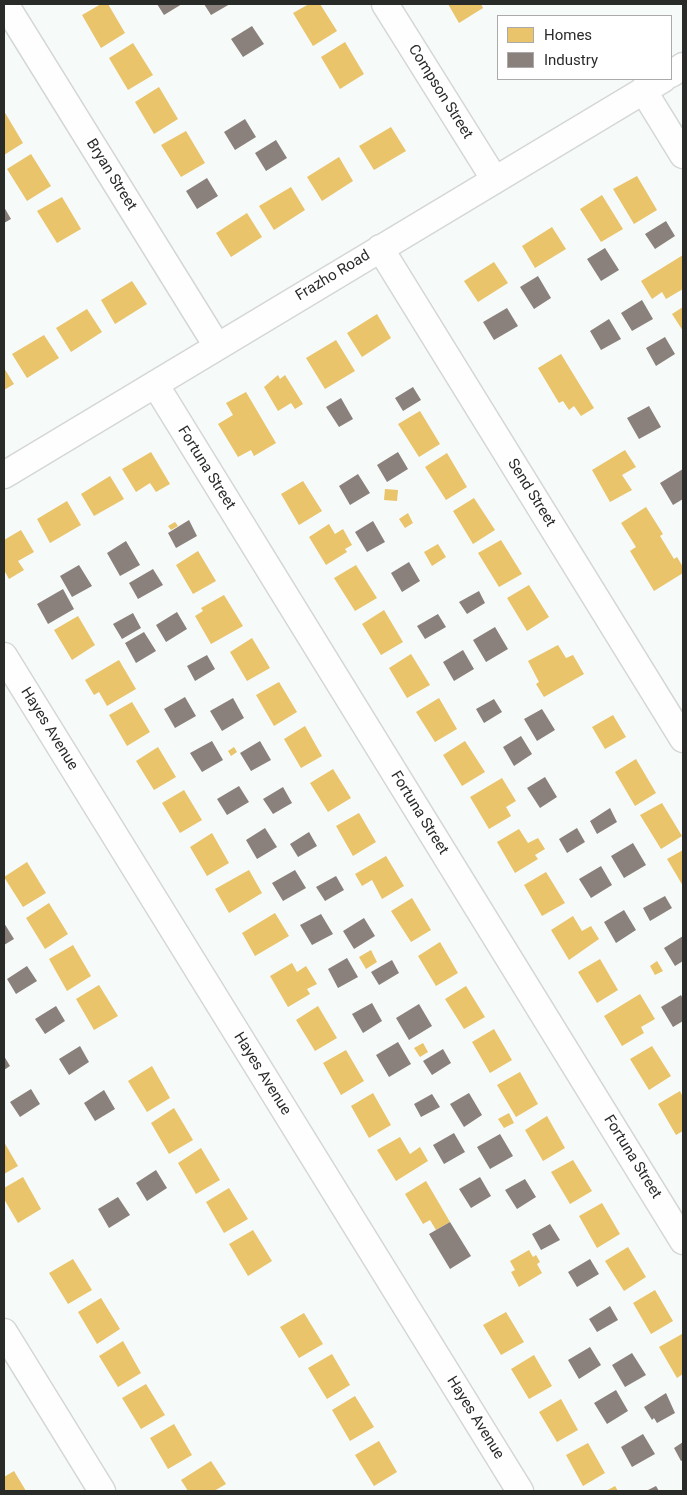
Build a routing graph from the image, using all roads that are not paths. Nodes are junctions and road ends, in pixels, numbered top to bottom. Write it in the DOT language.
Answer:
graph roads {
  1 [pos="5,4"];
  2 [pos="385,4"];
  3 [pos="683,66"];
  4 [pos="672,73"];
  5 [pos="653,85"];
  6 [pos="683,155"];
  7 [pos="495,180"];
  8 [pos="380,248"];
  9 [pos="217,346"];
  10 [pos="155,384"];
  11 [pos="4,475"];
  12 [pos="4,656"];
  13 [pos="683,738"];
  14 [pos="683,1241"];
  15 [pos="4,1332"];
  16 [pos="102,1491"];
  17 [pos="520,1491"];
  1 -- 9 [label="street, Bryan Street"];
  2 -- 7 [label="street, Compson Street"];
  3 -- 4 [label="street"];
  5 -- 6 [label="street"];
  5 -- 7 [label="street, Frazho Road"];
  7 -- 8 [label="street, Frazho Road"];
  8 -- 9 [label="street, Frazho Road"];
  8 -- 13 [label="street, Send Street"];
  9 -- 10 [label="street, Frazho Road"];
  10 -- 11 [label="street, Frazho Road"];
  10 -- 14 [label="street, Fortuna Street"];
  12 -- 17 [label="street, Hayes Avenue"];
  15 -- 16 [label="street"];
}
